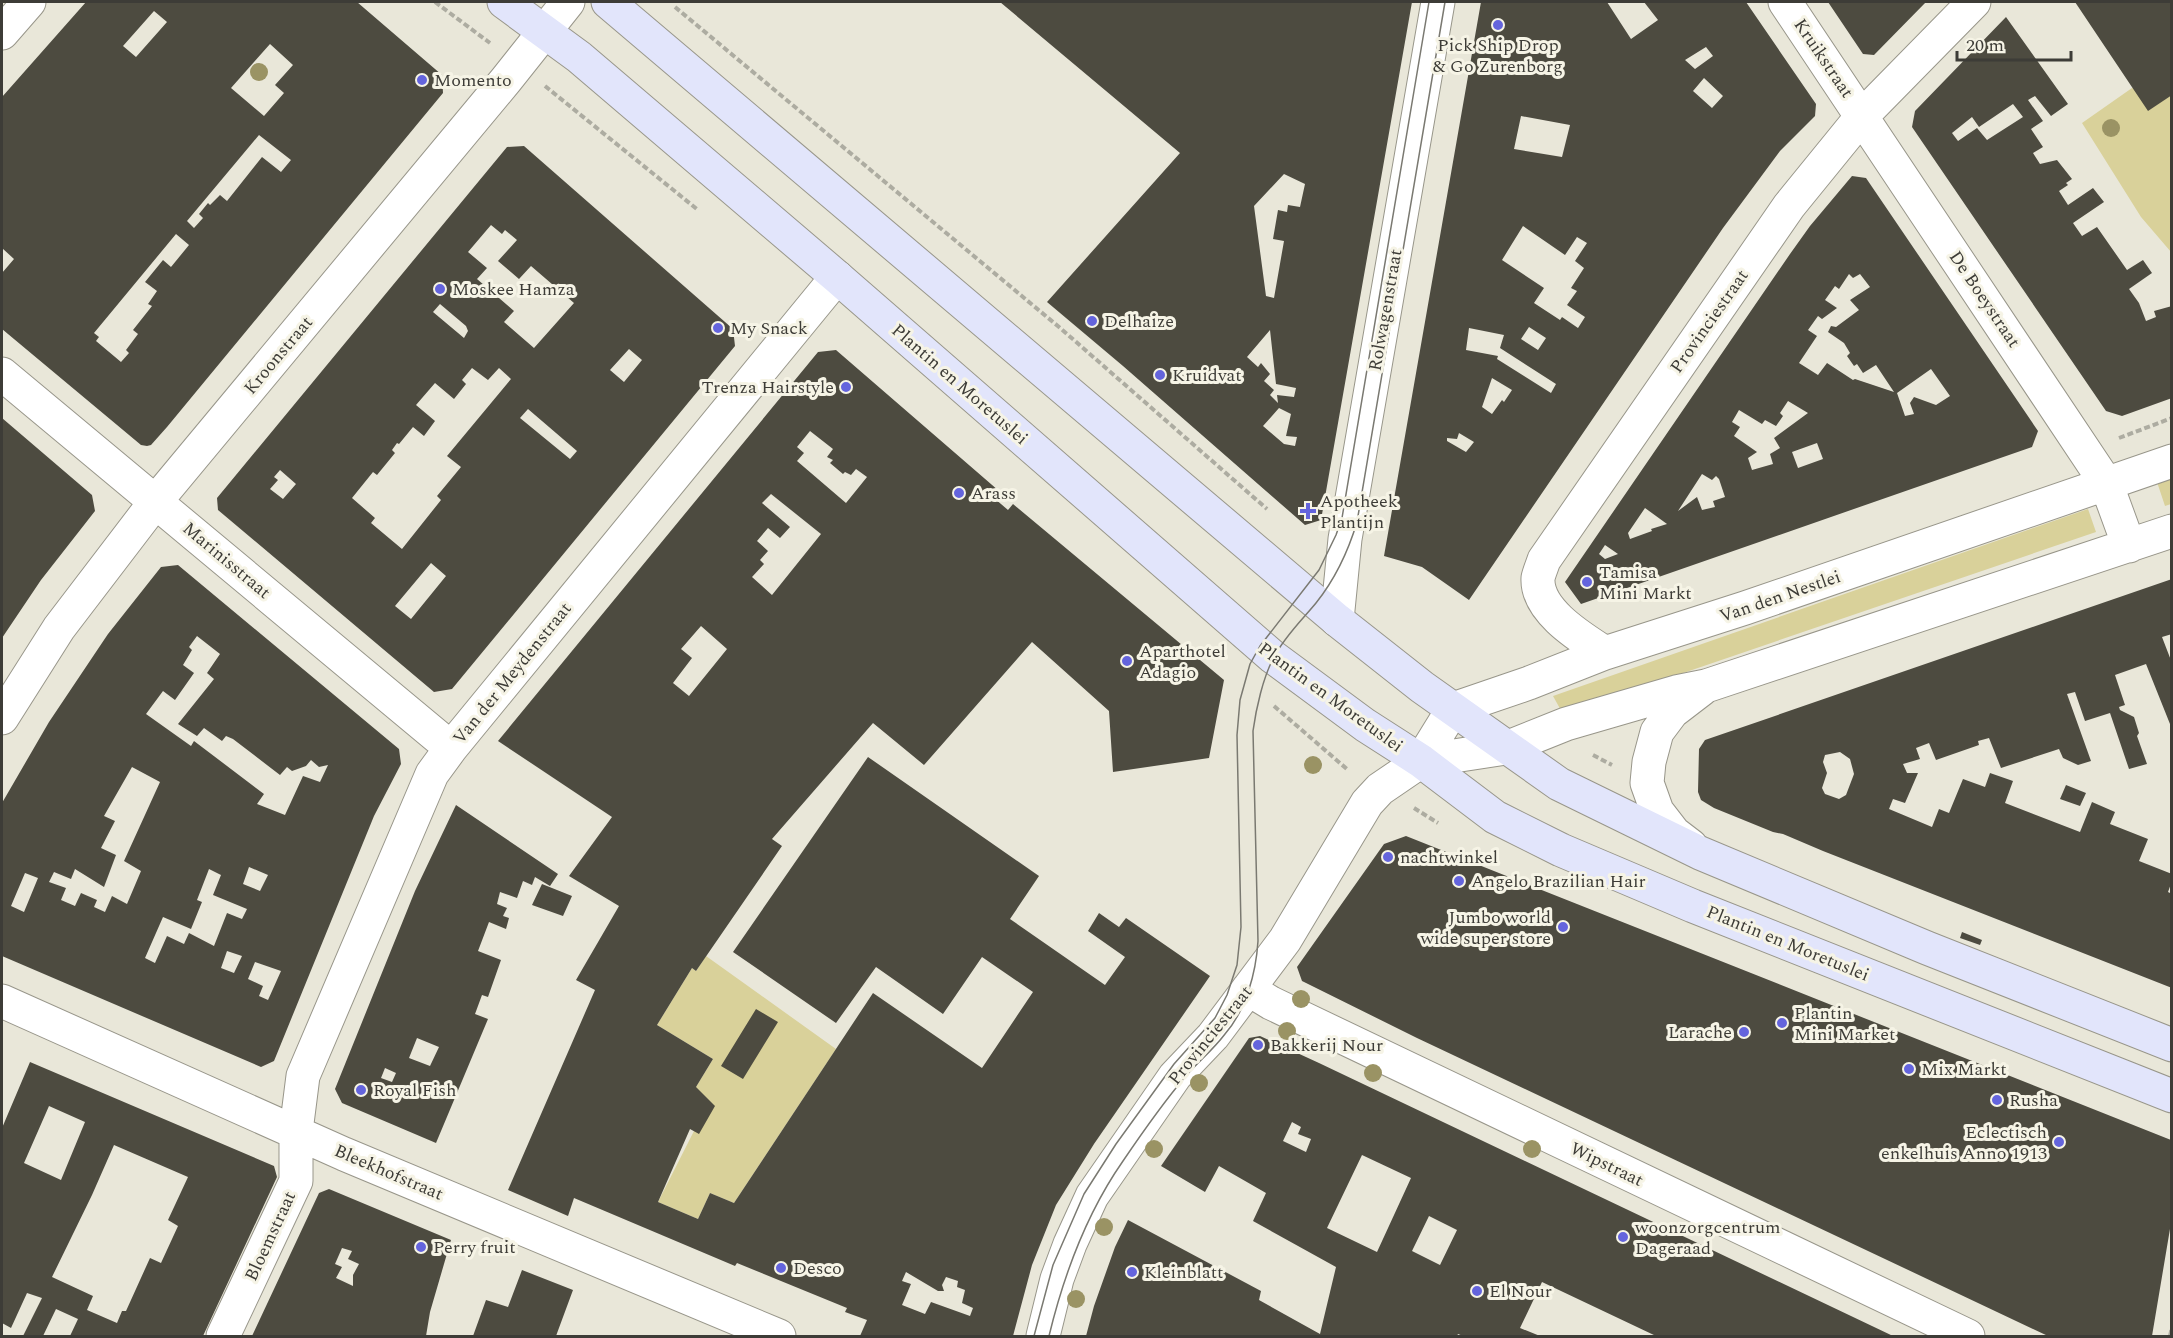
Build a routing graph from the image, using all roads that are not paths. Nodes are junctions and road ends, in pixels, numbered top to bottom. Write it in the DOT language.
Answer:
graph roads {
  1 [pos="29,2"];
  2 [pos="504,2"];
  3 [pos="568,2"];
  4 [pos="608,2"];
  5 [pos="1438,2"];
  6 [pos="1785,2"];
  7 [pos="1974,2"];
  8 [pos="544,30"];
  9 [pos="2,33"];
  10 [pos="1863,115"];
  11 [pos="837,277"];
  12 [pos="2,374"];
  13 [pos="2172,460"];
  14 [pos="2106,483"];
  15 [pos="156,501"];
  16 [pos="2172,531"];
  17 [pos="2129,546"];
  18 [pos="1337,620"];
  19 [pos="1605,653"];
  20 [pos="1706,686"];
  21 [pos="1453,709"];
  22 [pos="2,718"];
  23 [pos="451,748"];
  24 [pos="1506,748"];
  25 [pos="1420,761"];
  26 [pos="1700,853"];
  27 [pos="1248,989"];
  28 [pos="2,1001"];
  29 [pos="2172,1045"];
  30 [pos="2172,1096"];
  31 [pos="296,1131"];
  32 [pos="224,1336"];
  33 [pos="779,1336"];
  34 [pos="1043,1336"];
  35 [pos="1968,1336"];
  1 -- 9 [label="street"];
  2 -- 8 [label="main road, Plantin en Moretuslei"];
  3 -- 8 [label="street, Kroonstraat"];
  4 -- 18 [label="main road"];
  5 -- 18 [label="street, Rolwagenstraat"];
  6 -- 10 [label="street, Kruikstraat"];
  7 -- 10 [label="street, Provinciestraat"];
  8 -- 11 [label="main road, Plantin en Moretuslei"];
  8 -- 15 [label="street, Kroonstraat"];
  10 -- 14 [label="street, De Boeystraat"];
  10 -- 19 [label="street, Provinciestraat"];
  11 -- 23 [label="street, Van der Meydenstraat"];
  11 -- 25 [label="main road, Plantin en Moretuslei"];
  12 -- 15 [label="street, Marinisstraat"];
  13 -- 14 [label="street, Van den Nestlei"];
  14 -- 17 [label="street"];
  14 -- 19 [label="street, Van den Nestlei"];
  15 -- 22 [label="street, Kroonstraat"];
  15 -- 23 [label="street, Marinisstraat"];
  16 -- 17 [label="street"];
  17 -- 20 [label="street"];
  18 -- 21 [label="main road"];
  19 -- 21 [label="street, Van den Nestlei"];
  20 -- 24 [label="street"];
  20 -- 26 [label="street"];
  21 -- 24 [label="main road"];
  21 -- 25 [label="street, Plantin en Moretuslei"];
  23 -- 31 [label="street, Van der Meydenstraat"];
  24 -- 25 [label="street, Plantin en Moretuslei"];
  24 -- 26 [label="main road"];
  25 -- 27 [label="street, Provinciestraat"];
  25 -- 30 [label="main road, Plantin en Moretuslei"];
  26 -- 29 [label="main road"];
  27 -- 34 [label="street, Provinciestraat"];
  27 -- 35 [label="street, Wipstraat"];
  28 -- 31 [label="street, Bleekhofstraat"];
  31 -- 32 [label="street, Bloemstraat"];
  31 -- 33 [label="street, Bleekhofstraat"];
}
